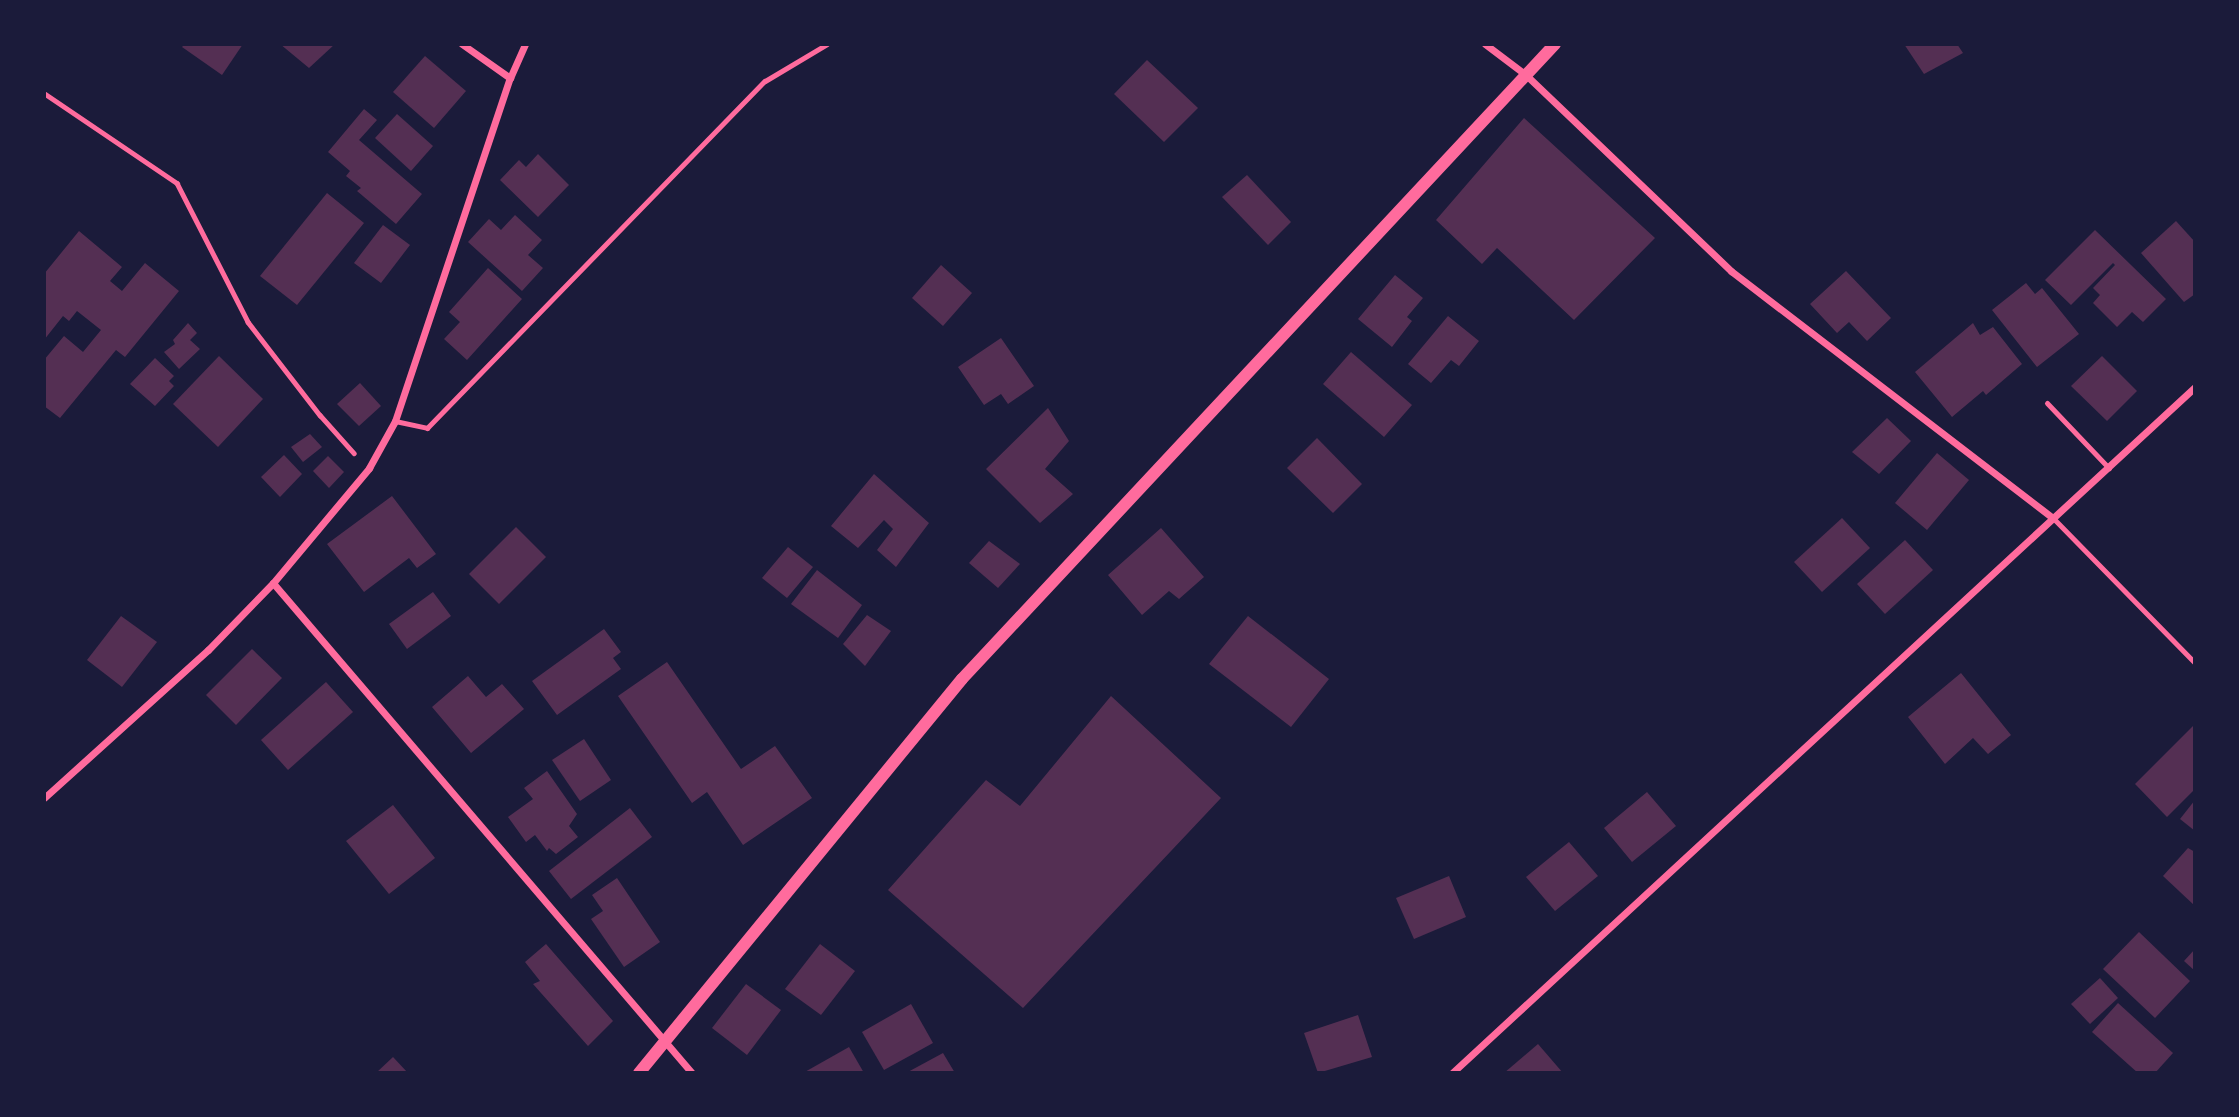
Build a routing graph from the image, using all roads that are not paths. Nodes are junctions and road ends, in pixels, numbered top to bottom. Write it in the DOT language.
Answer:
graph roads {
  1 [pos="462,44"];
  2 [pos="525,44"];
  3 [pos="827,44"];
  4 [pos="1485,44"];
  5 [pos="1555,44"];
  6 [pos="1526,75"];
  7 [pos="510,78"];
  8 [pos="2195,387"];
  9 [pos="2048,403"];
  10 [pos="395,421"];
  11 [pos="2109,468"];
  12 [pos="2053,518"];
  13 [pos="273,583"];
  14 [pos="2195,663"];
  15 [pos="44,799"];
  16 [pos="665,1041"];
  17 [pos="639,1073"];
  18 [pos="692,1073"];
  19 [pos="1452,1073"];
  1 -- 7 [label="street"];
  2 -- 7 [label="street"];
  3 -- 10 [label="lane"];
  4 -- 6 [label="street"];
  5 -- 6 [label="street"];
  6 -- 12 [label="street"];
  6 -- 16 [label="street"];
  7 -- 10 [label="street"];
  8 -- 11 [label="street"];
  9 -- 11 [label="lane"];
  10 -- 13 [label="street"];
  11 -- 12 [label="street"];
  12 -- 14 [label="lane"];
  12 -- 19 [label="street"];
  13 -- 15 [label="street"];
  13 -- 16 [label="street"];
  16 -- 17 [label="street"];
  16 -- 18 [label="street"];
}
